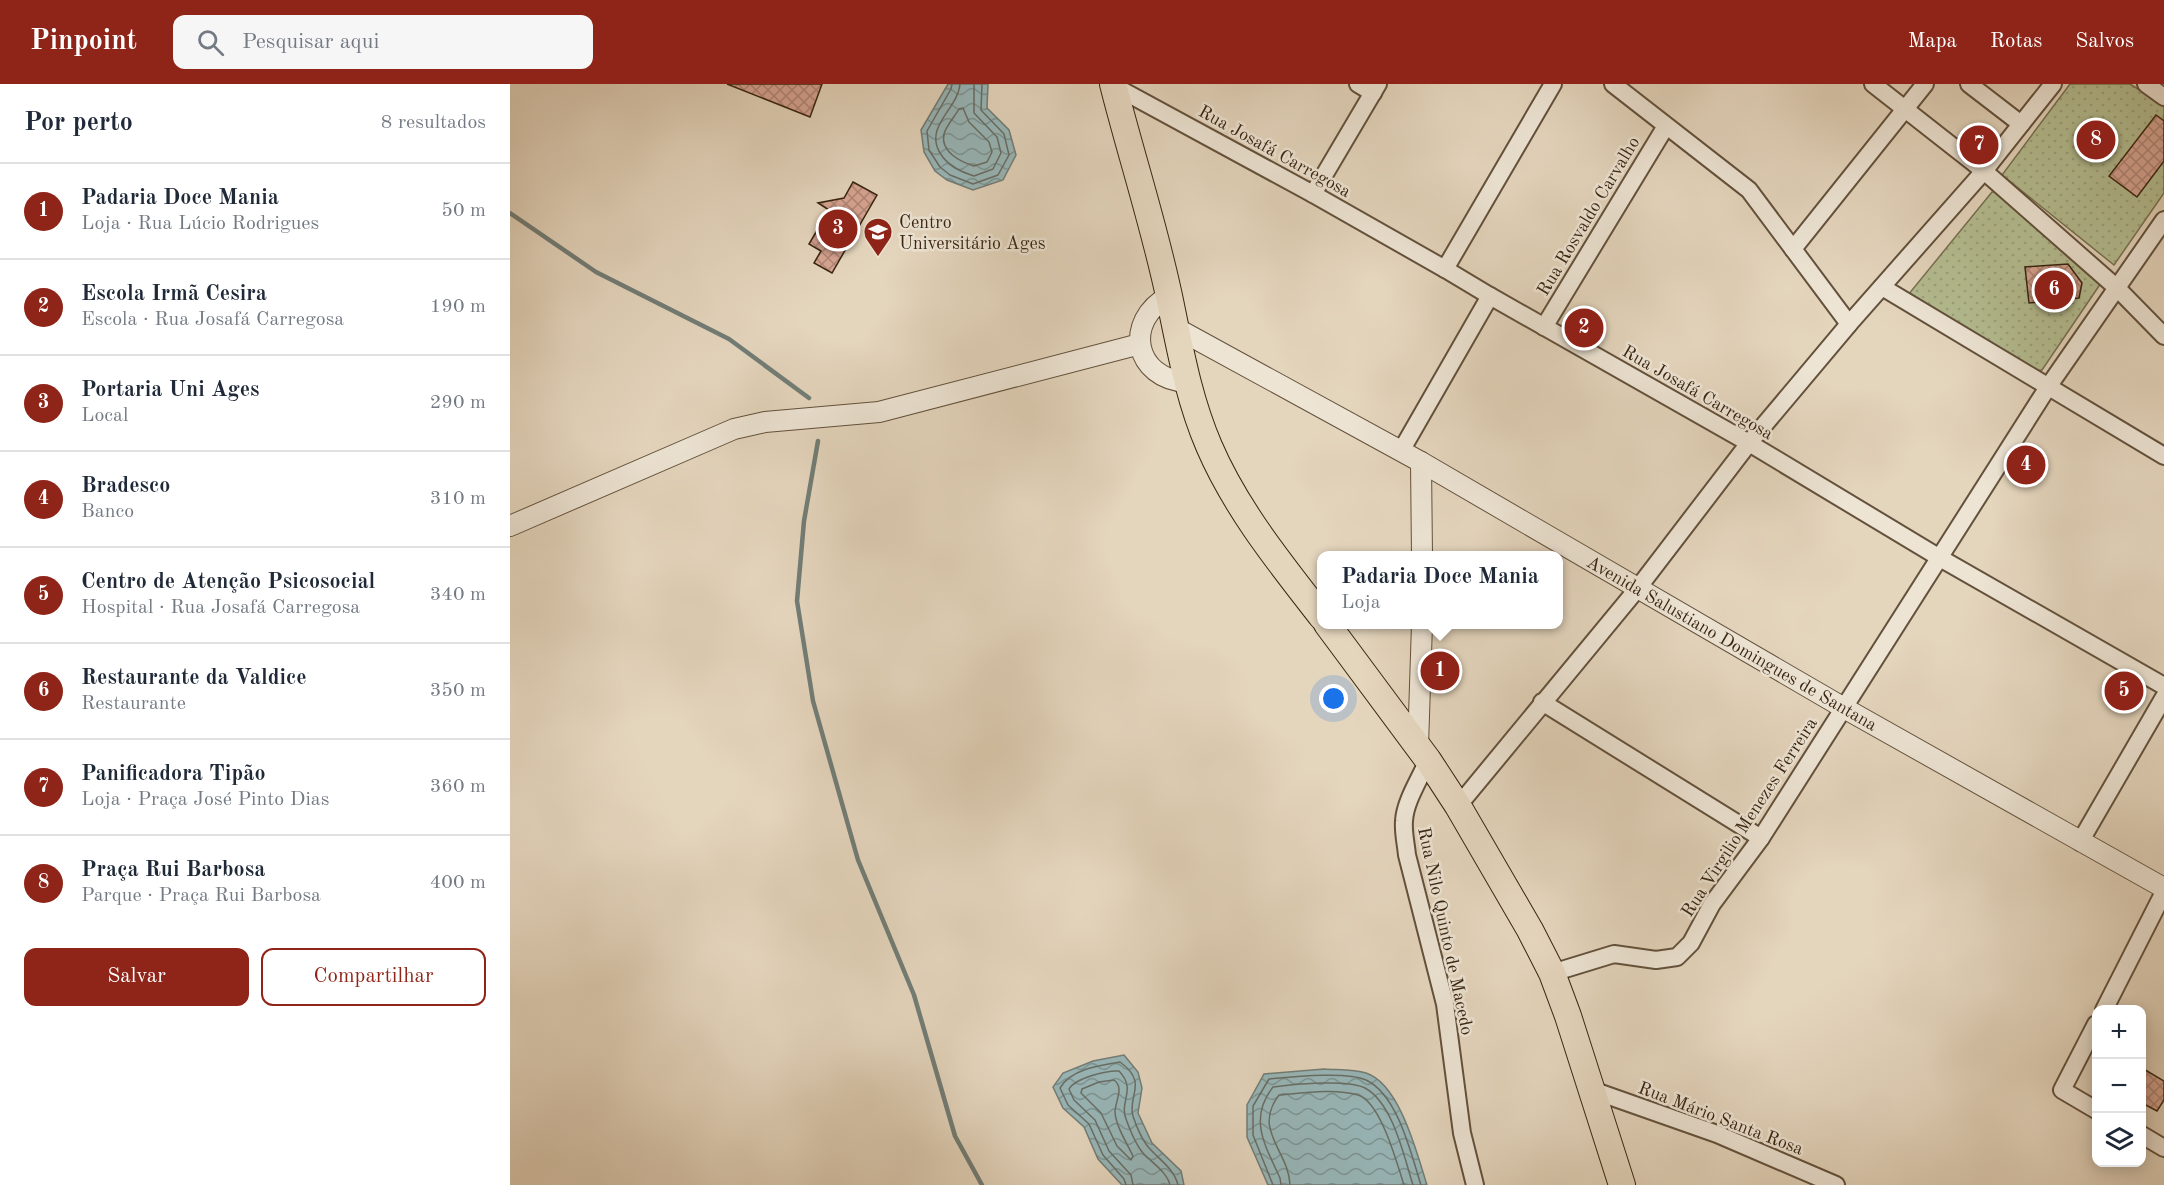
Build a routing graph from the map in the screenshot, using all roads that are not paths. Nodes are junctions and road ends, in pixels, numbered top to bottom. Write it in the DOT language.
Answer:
graph roads {
  1 [pos="1358,84"];
  2 [pos="1553,84"];
  3 [pos="1613,84"];
  4 [pos="1873,84"];
  5 [pos="1925,84"];
  6 [pos="1969,84"];
  7 [pos="2053,84"];
  8 [pos="2146,84"];
  9 [pos="1114,85"];
  10 [pos="1376,89"];
  11 [pos="2164,97"];
  12 [pos="1904,109"];
  13 [pos="2021,124"];
  14 [pos="1666,126"];
  15 [pos="1984,171"];
  16 [pos="1313,194"];
  17 [pos="2164,219"];
  18 [pos="1793,249"];
  19 [pos="1445,269"];
  20 [pos="1882,287"];
  21 [pos="2117,288"];
  22 [pos="1169,296"];
  23 [pos="1490,297"];
  24 [pos="1849,324"];
  25 [pos="1174,327"];
  26 [pos="1544,327"];
  27 [pos="2164,336"];
  28 [pos="1140,345"];
  29 [pos="1186,382"];
  30 [pos="2048,387"];
  31 [pos="1749,443"];
  32 [pos="1401,451"];
  33 [pos="2164,456"];
  34 [pos="1421,462"];
  35 [pos="510,526"];
  36 [pos="1422,551"];
  37 [pos="1940,558"];
  38 [pos="1638,588"];
  39 [pos="1317,610"];
  40 [pos="1331,629"];
  41 [pos="1422,629"];
  42 [pos="2164,686"];
  43 [pos="2164,697"];
  44 [pos="1542,702"];
  45 [pos="1844,708"];
  46 [pos="1423,753"];
  47 [pos="1458,806"];
  48 [pos="1761,838"];
  49 [pos="2080,842"];
  50 [pos="2164,888"];
  51 [pos="2164,892"];
  52 [pos="1552,973"];
  53 [pos="2107,1005"];
  54 [pos="2092,1033"];
  55 [pos="1592,1090"];
  56 [pos="2092,1107"];
  57 [pos="2146,1137"];
  58 [pos="2164,1148"];
  59 [pos="1475,1185"];
  60 [pos="1622,1185"];
  61 [pos="1836,1185"];
  1 -- 10 [label="street"];
  2 -- 19 [label="street"];
  3 -- 14 [label="street"];
  4 -- 12 [label="street"];
  5 -- 12 [label="street"];
  6 -- 13 [label="street"];
  7 -- 13 [label="street"];
  8 -- 11 [label="street"];
  9 -- 16 [label="street, Rua Josafá Carregosa"];
  9 -- 22 [label="main road"];
  10 -- 16 [label="street"];
  12 -- 15 [label="street"];
  12 -- 18 [label="street"];
  13 -- 15 [label="street"];
  14 -- 18 [label="street"];
  14 -- 26 [label="street, Rua Rosvaldo Carvalho"];
  15 -- 20 [label="street"];
  15 -- 21 [label="street"];
  16 -- 19 [label="street, Rua Josafá Carregosa"];
  17 -- 21 [label="street, Rua Virgilio Menezes Ferreira"];
  18 -- 24 [label="street"];
  19 -- 23 [label="street, Rua Josafá Carregosa"];
  20 -- 24 [label="street"];
  20 -- 30 [label="street"];
  21 -- 27 [label="street"];
  21 -- 30 [label="street, Rua Virgilio Menezes Ferreira"];
  22 -- 25 [label="main road"];
  22 -- 28 [label="street"];
  23 -- 26 [label="street, Rua Josafá Carregosa"];
  23 -- 32 [label="street"];
  24 -- 31 [label="street"];
  25 -- 29 [label="main road"];
  25 -- 32 [label="street, Avenida Salustiano Domingues de Santana"];
  26 -- 31 [label="street, Rua Josafá Carregosa"];
  28 -- 29 [label="street"];
  28 -- 35 [label="street"];
  29 -- 39 [label="main road"];
  30 -- 33 [label="street"];
  30 -- 37 [label="street, Rua Virgilio Menezes Ferreira"];
  31 -- 37 [label="street, Rua Josafá Carregosa"];
  31 -- 38 [label="street"];
  32 -- 34 [label="street, Avenida Salustiano Domingues de Santana"];
  34 -- 36 [label="street"];
  34 -- 38 [label="street, Avenida Salustiano Domingues de Santana"];
  37 -- 42 [label="street, Rua Josafá Carregosa"];
  37 -- 45 [label="street, Rua Virgilio Menezes Ferreira"];
  38 -- 44 [label="street"];
  38 -- 45 [label="street, Avenida Salustiano Domingues de Santana"];
  40 -- 46 [label="main road"];
  41 -- 46 [label="street"];
  43 -- 49 [label="street"];
  44 -- 47 [label="street"];
  44 -- 48 [label="street"];
  45 -- 48 [label="street, Rua Virgilio Menezes Ferreira"];
  45 -- 49 [label="street, Avenida Salustiano Domingues de Santana"];
  46 -- 47 [label="main road"];
  46 -- 59 [label="street, Rua Nilo Quinto de Macedo"];
  47 -- 52 [label="main road"];
  48 -- 52 [label="street, Rua Virgilio Menezes Ferreira"];
  49 -- 50 [label="street, Avenida Salustiano Domingues de Santana"];
  51 -- 53 [label="street"];
  52 -- 55 [label="main road"];
  54 -- 56 [label="street"];
  55 -- 60 [label="main road"];
  55 -- 61 [label="street, Rua Mário Santa Rosa"];
  57 -- 58 [label="street"];
}
